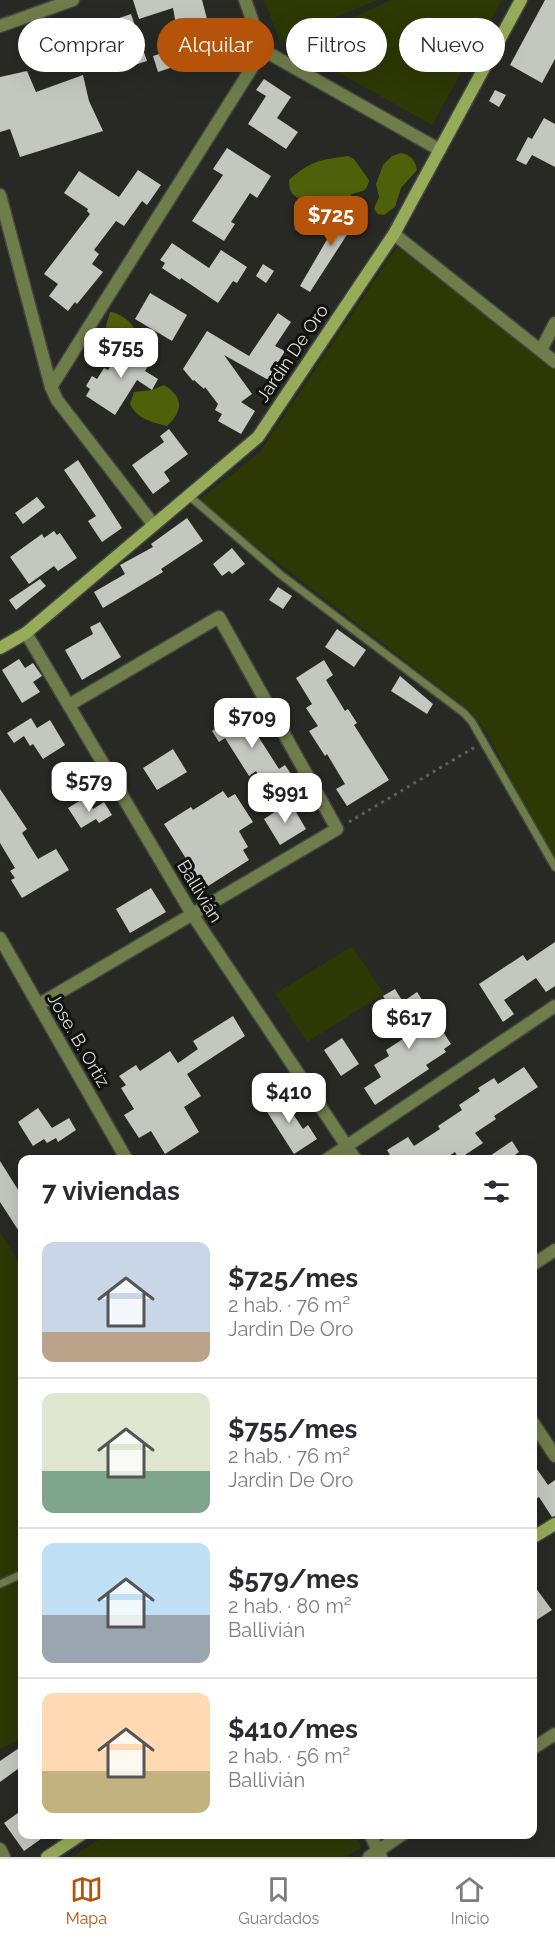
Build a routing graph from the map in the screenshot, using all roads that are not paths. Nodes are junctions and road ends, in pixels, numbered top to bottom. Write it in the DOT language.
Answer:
graph roads {
  1 [pos="73,0"];
  2 [pos="245,0"];
  3 [pos="521,0"];
  4 [pos="251,18"];
  5 [pos="0,26"];
  6 [pos="274,56"];
  7 [pos="249,72"];
  8 [pos="440,150"];
  9 [pos="0,195"];
  10 [pos="393,234"];
  11 [pos="555,323"];
  12 [pos="541,350"];
  13 [pos="555,362"];
  14 [pos="51,387"];
  15 [pos="187,495"];
  16 [pos="153,524"];
  17 [pos="26,633"];
  18 [pos="0,648"];
  19 [pos="69,705"];
  20 [pos="555,867"];
  21 [pos="192,914"];
  22 [pos="0,938"];
  23 [pos="38,1005"];
  24 [pos="555,1006"];
  25 [pos="346,1146"];
  26 [pos="124,1155"];
  27 [pos="333,1155"];
  28 [pos="352,1155"];
  29 [pos="555,1250"];
  30 [pos="537,1262"];
  31 [pos="537,1429"];
  32 [pos="555,1456"];
  33 [pos="555,1524"];
  34 [pos="537,1535"];
  35 [pos="18,1576"];
  36 [pos="0,1584"];
  37 [pos="555,1734"];
  38 [pos="537,1746"];
  39 [pos="74,1839"];
  40 [pos="371,1839"];
  41 [pos="397,1839"];
  42 [pos="0,1849"];
  43 [pos="376,1855"];
  44 [pos="4,1857"];
  45 [pos="47,1857"];
  1 -- 5 [label="street"];
  2 -- 4 [label="street"];
  3 -- 8 [label="street, Jardin De Oro"];
  6 -- 8 [label="street"];
  7 -- 14 [label="street"];
  8 -- 10 [label="street, Jardin De Oro"];
  9 -- 14 [label="street"];
  10 -- 12 [label="street"];
  10 -- 15 [label="street, Jardin De Oro"];
  11 -- 12 [label="street"];
  12 -- 13 [label="street"];
  14 -- 16 [label="street"];
  15 -- 16 [label="street, Jardin De Oro"];
  15 -- 20 [label="lane"];
  16 -- 17 [label="street, Jardin De Oro"];
  17 -- 18 [label="street, Jardin De Oro"];
  17 -- 19 [label="street, Ballivián"];
  19 -- 21 [label="street, Ballivián"];
  19 -- 21 [label="street"];
  21 -- 23 [label="street"];
  21 -- 25 [label="street, Ballivián"];
  22 -- 23 [label="street, Jose. B. Ortiz"];
  23 -- 26 [label="street, Jose. B. Ortiz"];
  24 -- 25 [label="street"];
  25 -- 27 [label="street"];
  25 -- 28 [label="street, Ballivián"];
  29 -- 30 [label="street"];
  31 -- 32 [label="street"];
  33 -- 34 [label="street"];
  35 -- 36 [label="lane"];
  37 -- 38 [label="street"];
  39 -- 45 [label="street"];
  40 -- 43 [label="street"];
  41 -- 43 [label="street"];
  42 -- 44 [label="street"];
}
